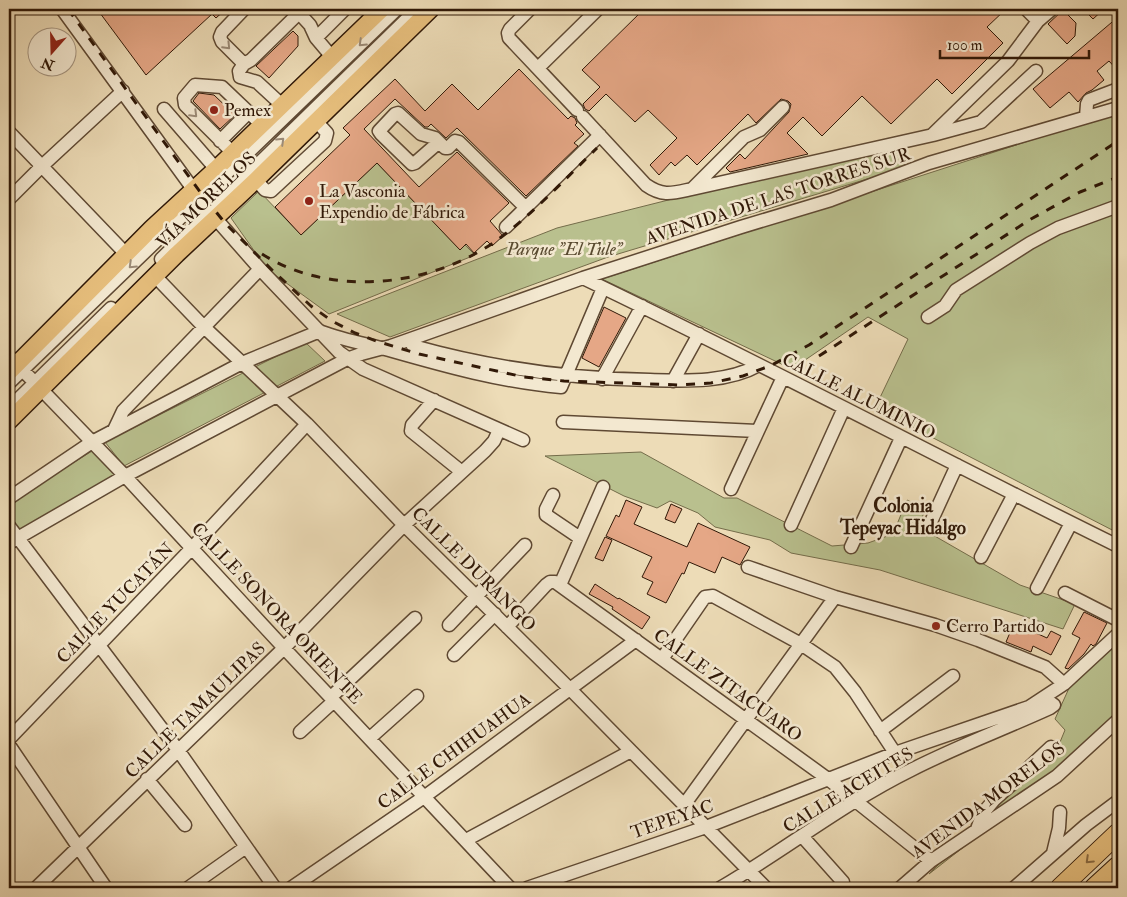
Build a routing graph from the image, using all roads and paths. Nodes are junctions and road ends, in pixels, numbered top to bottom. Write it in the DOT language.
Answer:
graph roads {
  1 [pos="62,9"];
  2 [pos="244,9"];
  3 [pos="345,9"];
  4 [pos="382,9"];
  5 [pos="397,9"];
  6 [pos="417,9"];
  7 [pos="431,9"];
  8 [pos="530,9"];
  9 [pos="598,9"];
  10 [pos="1026,9"];
  11 [pos="1052,9"];
  12 [pos="1038,21"];
  13 [pos="316,38"];
  14 [pos="332,57"];
  15 [pos="244,64"];
  16 [pos="538,68"];
  17 [pos="1036,71"];
  18 [pos="1118,89"];
  19 [pos="123,91"];
  20 [pos="283,106"];
  21 [pos="783,107"];
  22 [pos="1118,108"];
  23 [pos="164,109"];
  24 [pos="249,112"];
  25 [pos="1086,117"];
  26 [pos="262,125"];
  27 [pos="9,132"];
  28 [pos="600,135"];
  29 [pos="933,135"];
  30 [pos="220,141"];
  31 [pos="439,142"];
  32 [pos="233,153"];
  33 [pos="42,166"];
  34 [pos="216,169"];
  35 [pos="692,189"];
  36 [pos="196,195"];
  37 [pos="9,199"];
  38 [pos="1118,206"];
  39 [pos="526,208"];
  40 [pos="212,214"];
  41 [pos="506,227"];
  42 [pos="126,254"];
  43 [pos="260,269"];
  44 [pos="155,276"];
  45 [pos="583,278"];
  46 [pos="603,288"];
  47 [pos="642,306"];
  48 [pos="928,317"];
  49 [pos="204,327"];
  50 [pos="320,331"];
  51 [pos="699,334"];
  52 [pos="410,340"];
  53 [pos="383,349"];
  54 [pos="347,359"];
  55 [pos="242,363"];
  56 [pos="14,365"];
  57 [pos="759,365"];
  58 [pos="783,377"];
  59 [pos="602,378"];
  60 [pos="673,381"];
  61 [pos="563,382"];
  62 [pos="9,383"];
  63 [pos="38,386"];
  64 [pos="277,397"];
  65 [pos="434,400"];
  66 [pos="9,408"];
  67 [pos="844,408"];
  68 [pos="9,421"];
  69 [pos="563,422"];
  70 [pos="307,424"];
  71 [pos="114,430"];
  72 [pos="499,430"];
  73 [pos="756,431"];
  74 [pos="901,438"];
  75 [pos="523,440"];
  76 [pos="92,442"];
  77 [pos="957,465"];
  78 [pos="462,472"];
  79 [pos="125,476"];
  80 [pos="602,487"];
  81 [pos="731,489"];
  82 [pos="1014,494"];
  83 [pos="553,495"];
  84 [pos="9,498"];
  85 [pos="1070,523"];
  86 [pos="930,524"];
  87 [pos="404,525"];
  88 [pos="791,525"];
  89 [pos="9,526"];
  90 [pos="580,538"];
  91 [pos="13,540"];
  92 [pos="525,545"];
  93 [pos="1118,546"];
  94 [pos="851,547"];
  95 [pos="192,548"];
  96 [pos="981,557"];
  97 [pos="748,567"];
  98 [pos="560,585"];
  99 [pos="1037,588"];
  100 [pos="1065,593"];
  101 [pos="476,596"];
  102 [pos="835,597"];
  103 [pos="495,614"];
  104 [pos="415,618"];
  105 [pos="1118,620"];
  106 [pos="449,625"];
  107 [pos="507,627"];
  108 [pos="1118,634"];
  109 [pos="636,640"];
  110 [pos="801,644"];
  111 [pos="98,645"];
  112 [pos="284,648"];
  113 [pos="454,655"];
  114 [pos="662,659"];
  115 [pos="953,676"];
  116 [pos="1064,684"];
  117 [pos="569,688"];
  118 [pos="417,696"];
  119 [pos="333,699"];
  120 [pos="1029,707"];
  121 [pos="745,720"];
  122 [pos="1118,720"];
  123 [pos="880,731"];
  124 [pos="300,732"];
  125 [pos="370,738"];
  126 [pos="9,739"];
  127 [pos="9,745"];
  128 [pos="1051,747"];
  129 [pos="178,750"];
  130 [pos="631,751"];
  131 [pos="895,753"];
  132 [pos="147,779"];
  133 [pos="828,779"];
  134 [pos="424,797"];
  135 [pos="856,801"];
  136 [pos="1118,801"];
  137 [pos="684,805"];
  138 [pos="1060,812"];
  139 [pos="185,825"];
  140 [pos="706,827"];
  141 [pos="977,829"];
  142 [pos="1118,833"];
  143 [pos="802,836"];
  144 [pos="466,840"];
  145 [pos="79,846"];
  146 [pos="246,847"];
  147 [pos="1053,853"];
  148 [pos="931,861"];
  149 [pos="1118,866"];
  150 [pos="750,871"];
  151 [pos="843,882"];
  152 [pos="36,888"];
  153 [pos="106,888"];
  154 [pos="188,888"];
  155 [pos="274,888"];
  156 [pos="291,888"];
  157 [pos="510,888"];
  158 [pos="527,888"];
  159 [pos="720,888"];
  160 [pos="766,888"];
  161 [pos="900,888"];
  162 [pos="1014,888"];
  163 [pos="1060,888"];
  164 [pos="1094,888"];
  1 -- 19 [label="street"];
  2 -- 15 [label="street, one-way"];
  3 -- 13 [label="street"];
  4 -- 14 [label="main road, VÍA MORELOS"];
  5 -- 36 [label="street, one-way"];
  40 -- 6 [label="street, one-way"];
  7 -- 40 [label="main road, VÍA MORELOS"];
  8 -- 16 [label="street"];
  9 -- 16 [label="street"];
  10 -- 12 [label="street"];
  11 -- 12 [label="street"];
  12 -- 29 [label="street"];
  13 -- 14 [label="street"];
  13 -- 15 [label="street"];
  14 -- 20 [label="main road, VÍA MORELOS"];
  15 -- 20 [label="street"];
  16 -- 28 [label="street"];
  17 -- 29 [label="street"];
  18 -- 25 [label="street"];
  19 -- 33 [label="street"];
  19 -- 36 [label="street"];
  20 -- 26 [label="main road, VÍA MORELOS"];
  21 -- 35 [label="street"];
  22 -- 25 [label="street, AVENIDA DE LAS TORRES SUR"];
  23 -- 34 [label="street"];
  24 -- 26 [label="street"];
  24 -- 30 [label="street"];
  24 -- 30 [label="street, one-way"];
  25 -- 45 [label="street, AVENIDA DE LAS TORRES SUR"];
  26 -- 32 [label="main road, VÍA MORELOS"];
  27 -- 33 [label="street"];
  28 -- 35 [label="street"];
  28 -- 39 [label="street"];
  29 -- 35 [label="street"];
  30 -- 32 [label="street"];
  31 -- 31 [label="street"];
  31 -- 39 [label="street"];
  32 -- 34 [label="main road, VÍA MORELOS"];
  33 -- 37 [label="street"];
  33 -- 42 [label="street"];
  34 -- 36 [label="main road, VÍA MORELOS"];
  36 -- 40 [label="street"];
  36 -- 42 [label="main road, VÍA MORELOS"];
  36 -- 56 [label="street, one-way"];
  38 -- 48 [label="street"];
  39 -- 41 [label="street"];
  40 -- 43 [label="street"];
  40 -- 44 [label="main road, VÍA MORELOS"];
  40 -- 63 [label="street"];
  42 -- 56 [label="main road, VÍA MORELOS"];
  43 -- 49 [label="street"];
  43 -- 50 [label="street"];
  44 -- 49 [label="street, CALLE DURANGO"];
  44 -- 63 [label="main road, VÍA MORELOS"];
  45 -- 46 [label="street, CALLE ALUMINIO"];
  45 -- 52 [label="street, AVENIDA DE LAS TORRES SUR"];
  46 -- 47 [label="street, CALLE ALUMINIO"];
  46 -- 61 [label="street"];
  47 -- 51 [label="street, CALLE ALUMINIO"];
  47 -- 59 [label="street"];
  49 -- 55 [label="street, CALLE DURANGO"];
  49 -- 71 [label="street"];
  50 -- 53 [label="street"];
  50 -- 54 [label="street"];
  50 -- 55 [label="street"];
  51 -- 57 [label="street, CALLE ALUMINIO"];
  51 -- 60 [label="street"];
  52 -- 53 [label="street, AVENIDA DE LAS TORRES SUR"];
  52 -- 61 [label="street"];
  53 -- 54 [label="street, AVENIDA DE LAS TORRES SUR"];
  53 -- 61 [label="street"];
  54 -- 64 [label="street, AVENIDA DE LAS TORRES SUR"];
  54 -- 65 [label="street"];
  55 -- 64 [label="street, CALLE DURANGO"];
  55 -- 71 [label="street"];
  56 -- 62 [label="street"];
  56 -- 63 [label="street, CALLE SONORA ORIENTE"];
  57 -- 58 [label="street, CALLE ALUMINIO"];
  57 -- 60 [label="street"];
  58 -- 67 [label="street, CALLE ALUMINIO"];
  58 -- 73 [label="street"];
  59 -- 60 [label="street"];
  59 -- 61 [label="street"];
  63 -- 66 [label="street"];
  63 -- 68 [label="main road, VÍA MORELOS"];
  63 -- 76 [label="street, CALLE SONORA ORIENTE"];
  64 -- 70 [label="street, CALLE DURANGO"];
  64 -- 79 [label="street, AVENIDA DE LAS TORRES SUR"];
  65 -- 72 [label="street"];
  65 -- 78 [label="street"];
  67 -- 74 [label="street, CALLE ALUMINIO"];
  67 -- 88 [label="street"];
  69 -- 73 [label="street"];
  70 -- 87 [label="street, CALLE DURANGO"];
  70 -- 95 [label="street, CALLE YUCATÁN"];
  71 -- 76 [label="street"];
  72 -- 75 [label="street"];
  72 -- 78 [label="street, CALLE TAMAULIPAS"];
  73 -- 81 [label="street"];
  74 -- 77 [label="street, CALLE ALUMINIO"];
  74 -- 94 [label="street"];
  76 -- 79 [label="street, CALLE SONORA ORIENTE"];
  76 -- 84 [label="street"];
  77 -- 82 [label="street, CALLE ALUMINIO"];
  77 -- 86 [label="street"];
  78 -- 87 [label="street, CALLE TAMAULIPAS"];
  79 -- 91 [label="street, AVENIDA DE LAS TORRES SUR"];
  79 -- 95 [label="street, CALLE SONORA ORIENTE"];
  80 -- 90 [label="street"];
  82 -- 85 [label="street, CALLE ALUMINIO"];
  82 -- 96 [label="street"];
  83 -- 90 [label="street"];
  85 -- 93 [label="street, CALLE ALUMINIO"];
  85 -- 99 [label="street"];
  87 -- 101 [label="street, CALLE DURANGO"];
  87 -- 112 [label="street, CALLE TAMAULIPAS"];
  89 -- 91 [label="street"];
  90 -- 98 [label="street"];
  91 -- 111 [label="street"];
  92 -- 101 [label="street"];
  95 -- 111 [label="street, CALLE YUCATÁN"];
  95 -- 112 [label="street, CALLE SONORA ORIENTE"];
  97 -- 102 [label="street"];
  98 -- 107 [label="street"];
  98 -- 109 [label="street, CALLE ZITACUARO"];
  100 -- 105 [label="street"];
  101 -- 103 [label="street, CALLE DURANGO"];
  101 -- 106 [label="street"];
  102 -- 110 [label="street"];
  102 -- 116 [label="street"];
  103 -- 107 [label="street, CALLE DURANGO"];
  103 -- 113 [label="street"];
  104 -- 119 [label="street"];
  107 -- 117 [label="street, CALLE DURANGO"];
  108 -- 116 [label="street"];
  109 -- 114 [label="street, CALLE ZITACUARO"];
  109 -- 117 [label="street, CALLE CHIHUAHUA"];
  110 -- 114 [label="street"];
  110 -- 121 [label="street"];
  110 -- 123 [label="street"];
  111 -- 126 [label="street, CALLE YUCATÁN"];
  111 -- 129 [label="street"];
  112 -- 119 [label="street, CALLE SONORA ORIENTE"];
  112 -- 129 [label="street, CALLE TAMAULIPAS"];
  114 -- 121 [label="street, CALLE ZITACUARO"];
  115 -- 123 [label="street"];
  116 -- 120 [label="street"];
  117 -- 130 [label="street, CALLE DURANGO"];
  117 -- 134 [label="street, CALLE CHIHUAHUA"];
  118 -- 125 [label="street"];
  119 -- 124 [label="street"];
  119 -- 125 [label="street, CALLE SONORA ORIENTE"];
  120 -- 131 [label="street, TEPEYAC"];
  120 -- 135 [label="street, CALLE ACEITES"];
  121 -- 133 [label="street, CALLE ZITACUARO"];
  121 -- 137 [label="street"];
  122 -- 141 [label="street, AVENIDA MORELOS"];
  123 -- 131 [label="street"];
  125 -- 134 [label="street, CALLE SONORA ORIENTE"];
  127 -- 145 [label="street"];
  128 -- 141 [label="street"];
  129 -- 132 [label="street, CALLE TAMAULIPAS"];
  129 -- 146 [label="street"];
  130 -- 137 [label="street, CALLE DURANGO"];
  130 -- 144 [label="street"];
  131 -- 133 [label="street, TEPEYAC"];
  132 -- 139 [label="street"];
  132 -- 145 [label="street, CALLE TAMAULIPAS"];
  133 -- 135 [label="street, CALLE ZITACUARO"];
  133 -- 140 [label="street, TEPEYAC"];
  134 -- 144 [label="street, CALLE SONORA ORIENTE"];
  134 -- 156 [label="street, CALLE CHIHUAHUA"];
  135 -- 143 [label="street, CALLE ACEITES"];
  135 -- 148 [label="street, CALLE ZITACUARO"];
  136 -- 147 [label="street"];
  137 -- 140 [label="street, CALLE DURANGO"];
  138 -- 147 [label="street"];
  140 -- 150 [label="street, CALLE DURANGO"];
  140 -- 158 [label="street, TEPEYAC"];
  141 -- 148 [label="street, AVENIDA MORELOS"];
  142 -- 163 [label="highway, one-way"];
  143 -- 150 [label="street, CALLE ACEITES"];
  143 -- 151 [label="street"];
  144 -- 157 [label="street, CALLE SONORA ORIENTE"];
  145 -- 152 [label="street, CALLE TAMAULIPAS"];
  145 -- 153 [label="street"];
  146 -- 154 [label="street"];
  146 -- 155 [label="street"];
  147 -- 162 [label="street"];
  148 -- 161 [label="street, AVENIDA MORELOS"];
  149 -- 164 [label="highway"];
  150 -- 159 [label="street, CALLE ACEITES"];
  150 -- 160 [label="street, CALLE DURANGO"];
}
